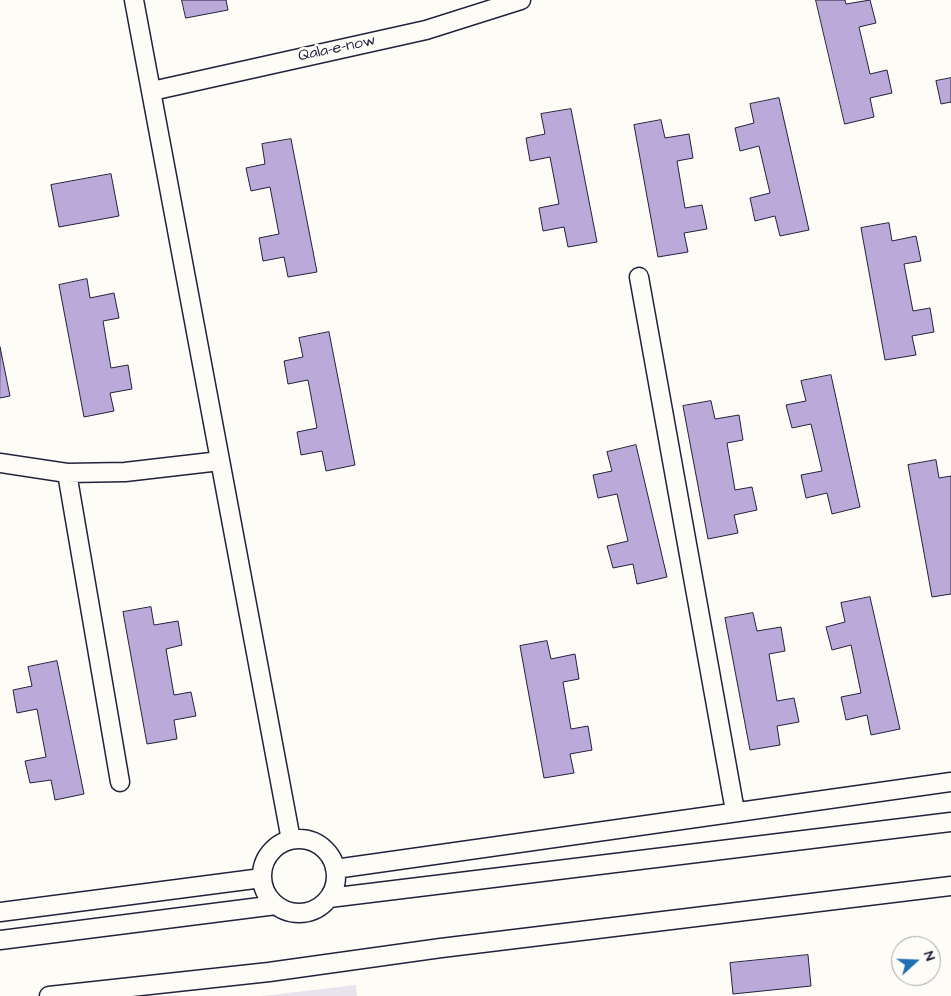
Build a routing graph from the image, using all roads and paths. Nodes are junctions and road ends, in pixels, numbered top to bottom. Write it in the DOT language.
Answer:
graph roads {
  1 [pos="134,0"];
  2 [pos="521,0"];
  3 [pos="152,91"];
  4 [pos="639,276"];
  5 [pos="220,461"];
  6 [pos="0,463"];
  7 [pos="67,473"];
  8 [pos="120,782"];
  9 [pos="951,782"];
  10 [pos="735,811"];
  11 [pos="951,822"];
  12 [pos="291,840"];
  13 [pos="335,869"];
  14 [pos="262,878"];
  15 [pos="951,886"];
  16 [pos="329,898"];
  17 [pos="276,905"];
  18 [pos="0,912"];
  19 [pos="0,940"];
  20 [pos="49,996"];
  1 -- 3 [label="street"];
  2 -- 3 [label="street, Qala-e-now"];
  3 -- 5 [label="street"];
  4 -- 10 [label="street"];
  5 -- 7 [label="street"];
  5 -- 12 [label="street"];
  6 -- 7 [label="street"];
  7 -- 8 [label="street"];
  9 -- 10 [label="street"];
  10 -- 13 [label="street"];
  11 -- 16 [label="street"];
  12 -- 13 [label="street"];
  12 -- 14 [label="street"];
  13 -- 16 [label="street"];
  14 -- 17 [label="street"];
  14 -- 18 [label="street"];
  15 -- 20 [label="street"];
  16 -- 17 [label="street"];
  17 -- 19 [label="street"];
}
